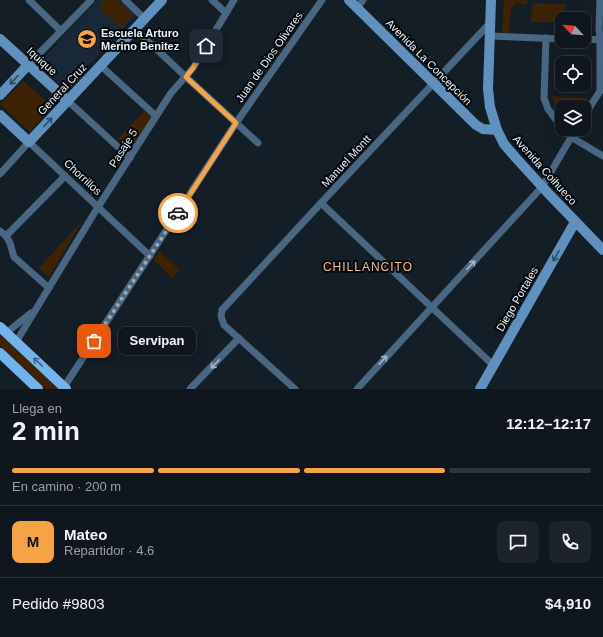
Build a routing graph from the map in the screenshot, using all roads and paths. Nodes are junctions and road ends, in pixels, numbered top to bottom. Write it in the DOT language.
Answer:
graph roads {
  1 [pos="29,0"];
  2 [pos="91,0"];
  3 [pos="125,0"];
  4 [pos="162,0"];
  5 [pos="212,0"];
  6 [pos="234,0"];
  7 [pos="322,0"];
  8 [pos="349,0"];
  9 [pos="491,0"];
  10 [pos="600,0"];
  11 [pos="360,4"];
  12 [pos="226,13"];
  13 [pos="145,19"];
  14 [pos="490,23"];
  15 [pos="135,29"];
  16 [pos="61,30"];
  17 [pos="490,36"];
  18 [pos="546,38"];
  19 [pos="555,38"];
  20 [pos="0,39"];
  21 [pos="591,39"];
  22 [pos="602,40"];
  23 [pos="28,65"];
  24 [pos="101,66"];
  25 [pos="186,77"];
  26 [pos="433,83"];
  27 [pos="601,92"];
  28 [pos="0,95"];
  29 [pos="68,101"];
  30 [pos="591,106"];
  31 [pos="0,115"];
  32 [pos="156,116"];
  33 [pos="555,118"];
  34 [pos="236,123"];
  35 [pos="497,130"];
  36 [pos="571,137"];
  37 [pos="29,142"];
  38 [pos="258,143"];
  39 [pos="603,156"];
  40 [pos="130,158"];
  41 [pos="0,174"];
  42 [pos="65,176"];
  43 [pos="542,187"];
  44 [pos="321,203"];
  45 [pos="98,207"];
  46 [pos="576,222"];
  47 [pos="0,231"];
  48 [pos="6,236"];
  49 [pos="603,250"];
  50 [pos="150,256"];
  51 [pos="49,288"];
  52 [pos="432,307"];
  53 [pos="34,311"];
  54 [pos="3,330"];
  55 [pos="239,338"];
  56 [pos="16,342"];
  57 [pos="0,353"];
  58 [pos="493,365"];
  59 [pos="65,388"];
  60 [pos="38,389"];
  61 [pos="190,389"];
  62 [pos="295,389"];
  63 [pos="357,389"];
  64 [pos="480,389"];
  1 -- 16 [label="street"];
  2 -- 16 [label="street"];
  3 -- 13 [label="street"];
  4 -- 13 [label="street, General Cruz"];
  5 -- 12 [label="street"];
  6 -- 12 [label="street, Pasaje 5"];
  7 -- 34 [label="street, Juan de Dios Olivares"];
  8 -- 11 [label="street, Avenida La Concepción"];
  9 -- 14 [label="street, Avenida Coihueco"];
  10 -- 22 [label="street"];
  11 -- 26 [label="street, Avenida La Concepción"];
  12 -- 25 [label="street, Pasaje 5"];
  13 -- 15 [label="street, General Cruz"];
  14 -- 17 [label="street, Avenida Coihueco"];
  14 -- 26 [label="street, Manuel Montt"];
  15 -- 24 [label="street, General Cruz"];
  15 -- 25 [label="street"];
  16 -- 23 [label="street"];
  17 -- 18 [label="street"];
  17 -- 35 [label="street, Avenida Coihueco"];
  18 -- 19 [label="street"];
  18 -- 33 [label="street"];
  20 -- 23 [label="street, Iquique"];
  21 -- 22 [label="street"];
  22 -- 27 [label="street"];
  23 -- 28 [label="street, one-way"];
  23 -- 29 [label="street, Iquique"];
  24 -- 29 [label="street, General Cruz"];
  24 -- 32 [label="street"];
  25 -- 32 [label="street, Pasaje 5"];
  25 -- 34 [label="street"];
  26 -- 35 [label="street, Avenida La Concepción"];
  26 -- 44 [label="street, Manuel Montt"];
  27 -- 30 [label="street"];
  37 -- 29 [label="street, General Cruz, one-way"];
  29 -- 40 [label="street"];
  31 -- 37 [label="street, Chorrillos"];
  32 -- 40 [label="street, Pasaje 5"];
  34 -- 38 [label="street"];
  34 -- 50 [label="street, Juan de Dios Olivares"];
  35 -- 43 [label="street, Avenida Coihueco"];
  36 -- 39 [label="street"];
  36 -- 43 [label="street"];
  37 -- 41 [label="street"];
  37 -- 42 [label="street, Chorrillos"];
  40 -- 45 [label="street, Pasaje 5"];
  42 -- 45 [label="street, Chorrillos"];
  42 -- 48 [label="street"];
  43 -- 46 [label="street, Avenida Coihueco"];
  52 -- 43 [label="street, one-way"];
  44 -- 52 [label="street"];
  44 -- 55 [label="street, Manuel Montt"];
  45 -- 50 [label="street, Chorrillos"];
  45 -- 51 [label="street, Pasaje 5"];
  46 -- 49 [label="street, Avenida Coihueco"];
  46 -- 58 [label="street, Diego Portales, one-way"];
  47 -- 48 [label="street"];
  48 -- 51 [label="street"];
  50 -- 59 [label="street, Juan de Dios Olivares"];
  51 -- 53 [label="street, Pasaje 5"];
  52 -- 58 [label="street"];
  63 -- 52 [label="street, one-way"];
  53 -- 54 [label="street, Pasaje 5"];
  53 -- 56 [label="street, Pasaje 5"];
  54 -- 56 [label="main road"];
  55 -- 61 [label="street, one-way"];
  55 -- 62 [label="street"];
  59 -- 56 [label="main road, one-way"];
  57 -- 60 [label="main road"];
  58 -- 64 [label="street, Diego Portales"];
}
